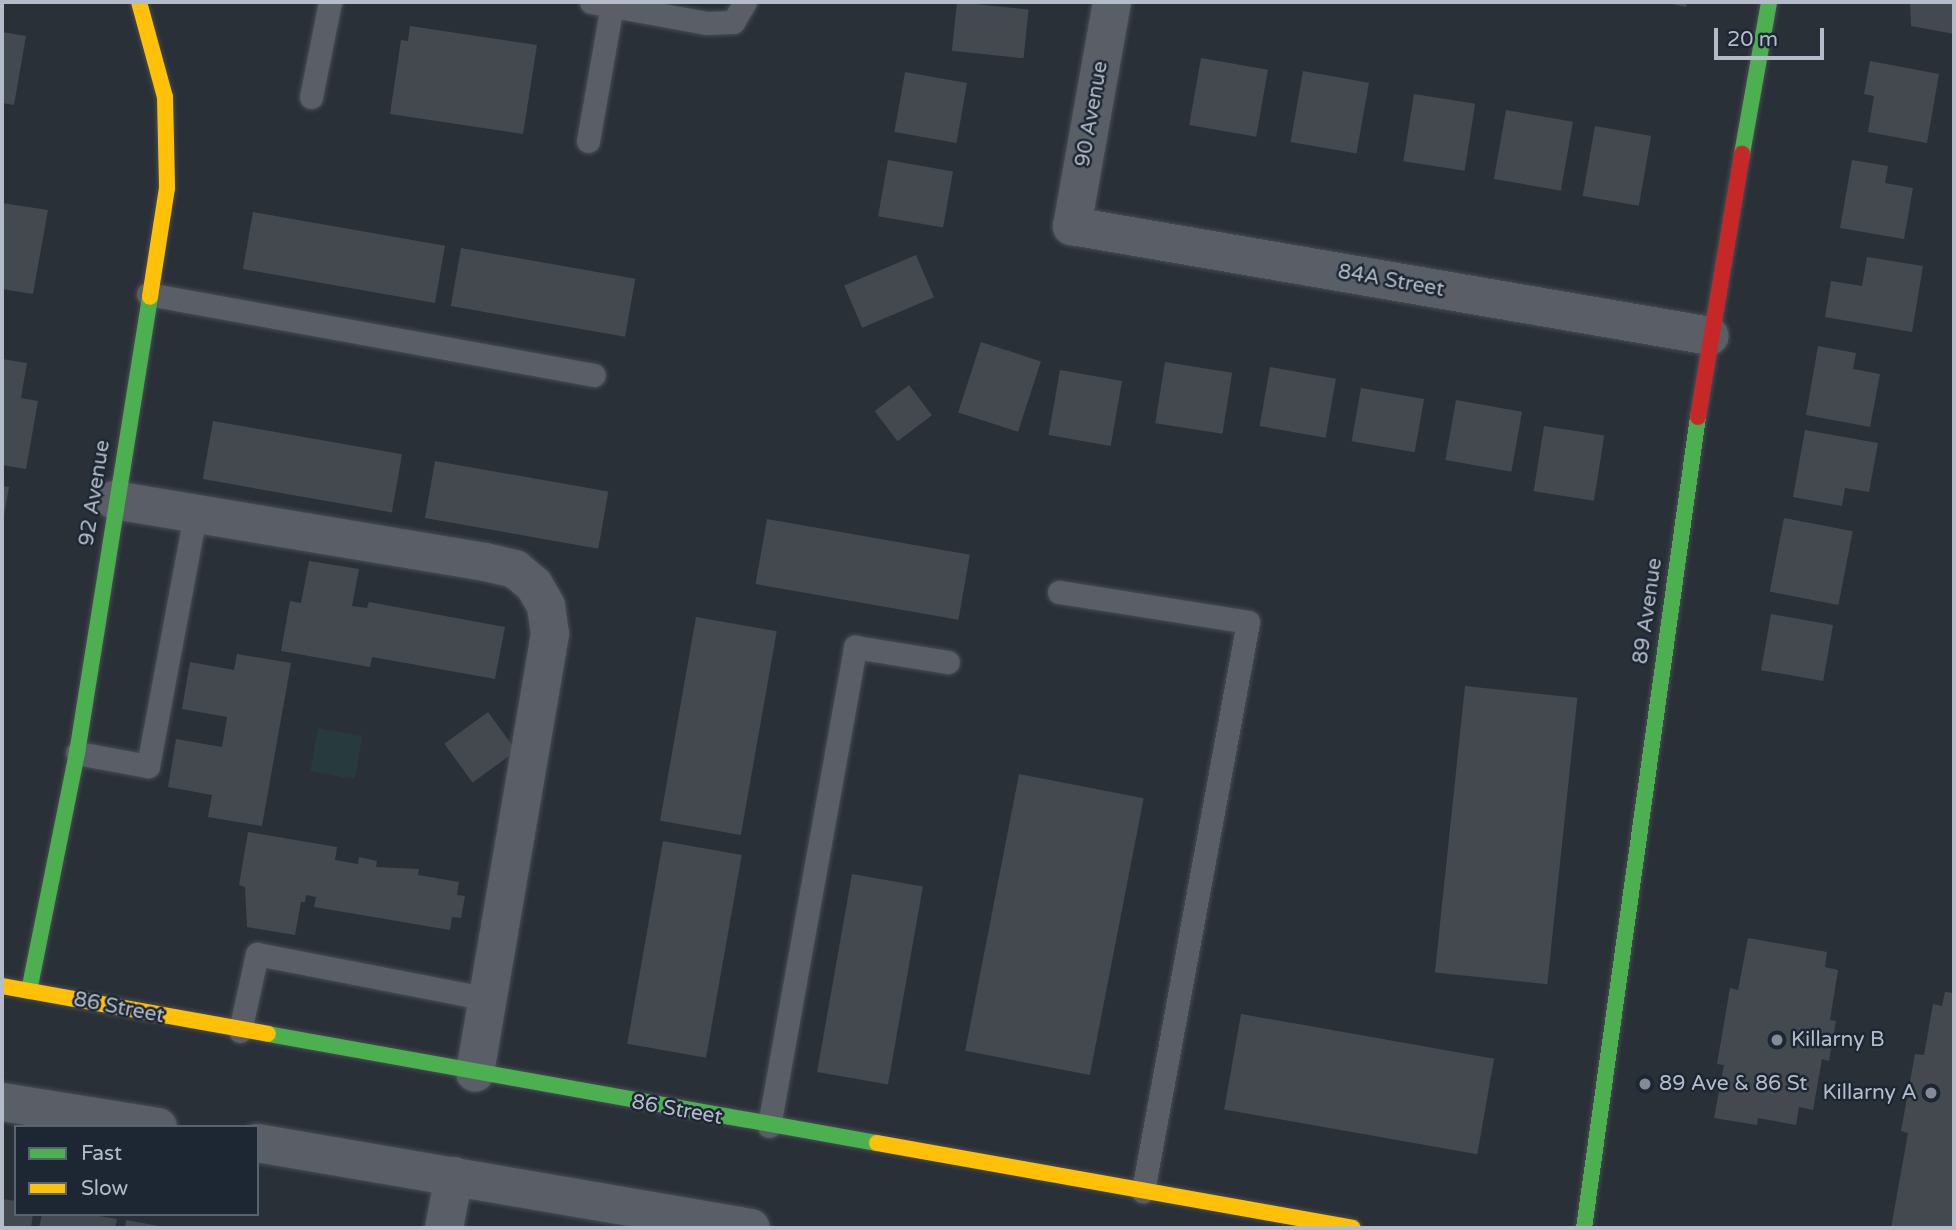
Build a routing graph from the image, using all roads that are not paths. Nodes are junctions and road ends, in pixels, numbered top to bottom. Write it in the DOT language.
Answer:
graph roads {
  1 [pos="139,2"];
  2 [pos="330,2"];
  3 [pos="745,2"];
  4 [pos="1112,2"];
  5 [pos="1769,2"];
  6 [pos="601,4"];
  7 [pos="311,97"];
  8 [pos="588,141"];
  9 [pos="1072,226"];
  10 [pos="148,294"];
  11 [pos="1710,336"];
  12 [pos="594,375"];
  13 [pos="114,500"];
  14 [pos="195,516"];
  15 [pos="1059,592"];
  16 [pos="948,662"];
  17 [pos="77,754"];
  18 [pos="2,986"];
  19 [pos="29,991"];
  20 [pos="488,999"];
  21 [pos="240,1031"];
  22 [pos="475,1073"];
  23 [pos="2,1102"];
  24 [pos="146,1125"];
  25 [pos="769,1126"];
  26 [pos="259,1143"];
  27 [pos="454,1175"];
  28 [pos="1143,1191"];
  29 [pos="444,1228"];
  30 [pos="751,1228"];
  31 [pos="1352,1228"];
  32 [pos="1584,1228"];
  1 -- 10 [label="street, 92 Avenue"];
  2 -- 7 [label="lane"];
  3 -- 6 [label="lane"];
  4 -- 9 [label="street, 90 Avenue"];
  5 -- 11 [label="street, 89 Avenue"];
  6 -- 8 [label="lane"];
  9 -- 11 [label="street, 84A Street"];
  10 -- 12 [label="lane"];
  10 -- 13 [label="street, 92 Avenue"];
  11 -- 32 [label="street, 89 Avenue"];
  13 -- 14 [label="street"];
  13 -- 17 [label="street, 92 Avenue"];
  14 -- 17 [label="lane"];
  14 -- 20 [label="street"];
  15 -- 28 [label="lane"];
  16 -- 25 [label="lane"];
  17 -- 19 [label="street, 92 Avenue"];
  18 -- 19 [label="street, 86 Street"];
  19 -- 21 [label="street, 86 Street"];
  20 -- 21 [label="lane"];
  20 -- 22 [label="street"];
  21 -- 22 [label="street, 86 Street"];
  22 -- 25 [label="street, 86 Street"];
  23 -- 24 [label="street"];
  25 -- 28 [label="street, 86 Street"];
  26 -- 27 [label="street"];
  27 -- 29 [label="street"];
  27 -- 30 [label="street"];
  28 -- 31 [label="street, 86 Street"];
}
